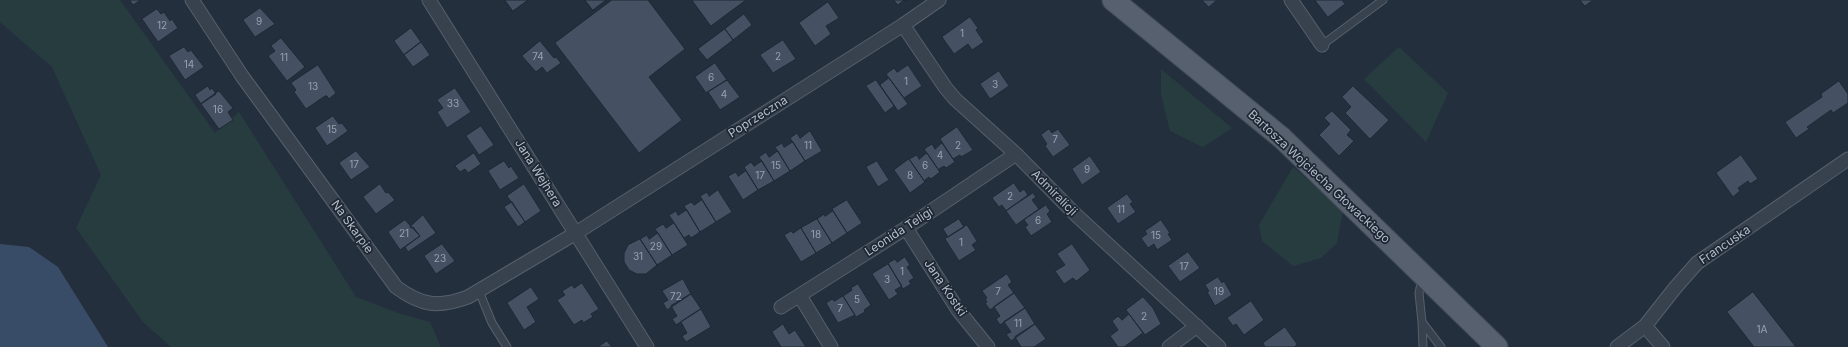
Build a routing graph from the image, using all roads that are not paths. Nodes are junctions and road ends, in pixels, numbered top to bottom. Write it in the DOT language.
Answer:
graph roads {
  1 [pos="192,0"];
  2 [pos="429,0"];
  3 [pos="939,0"];
  4 [pos="1113,0"];
  5 [pos="1291,0"];
  6 [pos="1383,0"];
  7 [pos="903,25"];
  8 [pos="1322,45"];
  9 [pos="1016,154"];
  10 [pos="1848,159"];
  11 [pos="906,228"];
  12 [pos="576,233"];
  13 [pos="1423,275"];
  14 [pos="479,291"];
  15 [pos="800,296"];
  16 [pos="781,307"];
  17 [pos="1422,322"];
  18 [pos="1198,326"];
  19 [pos="1645,326"];
  20 [pos="507,347"];
  21 [pos="647,347"];
  22 [pos="832,347"];
  23 [pos="988,347"];
  24 [pos="1169,347"];
  25 [pos="1219,347"];
  26 [pos="1422,347"];
  27 [pos="1440,347"];
  28 [pos="1497,347"];
  29 [pos="1617,347"];
  30 [pos="1663,347"];
  1 -- 14 [label="street, Na Skarpie"];
  2 -- 12 [label="street, Jana Wejhera"];
  3 -- 7 [label="street, Poprzeczna"];
  4 -- 13 [label="main road, Bartosza Wojciecha Głowackiego"];
  5 -- 8 [label="street"];
  6 -- 8 [label="lane"];
  7 -- 9 [label="street, Admiralicji"];
  7 -- 12 [label="street, Poprzeczna"];
  9 -- 11 [label="street, Leonida Teligi"];
  9 -- 18 [label="street, Admiralicji"];
  10 -- 19 [label="street, Francuska"];
  11 -- 15 [label="street, Leonida Teligi"];
  11 -- 23 [label="street, Jana Kostki"];
  12 -- 14 [label="street, Na Skarpie"];
  12 -- 21 [label="street, Jana Wejhera"];
  13 -- 17 [label="lane"];
  13 -- 28 [label="main road, Bartosza Wojciecha Głowackiego"];
  14 -- 20 [label="lane"];
  15 -- 16 [label="street, Leonida Teligi"];
  15 -- 22 [label="street"];
  17 -- 26 [label="lane"];
  17 -- 27 [label="lane"];
  18 -- 24 [label="street"];
  18 -- 25 [label="street, Admiralicji"];
  19 -- 29 [label="street, Francuska"];
  19 -- 30 [label="street"];
}
